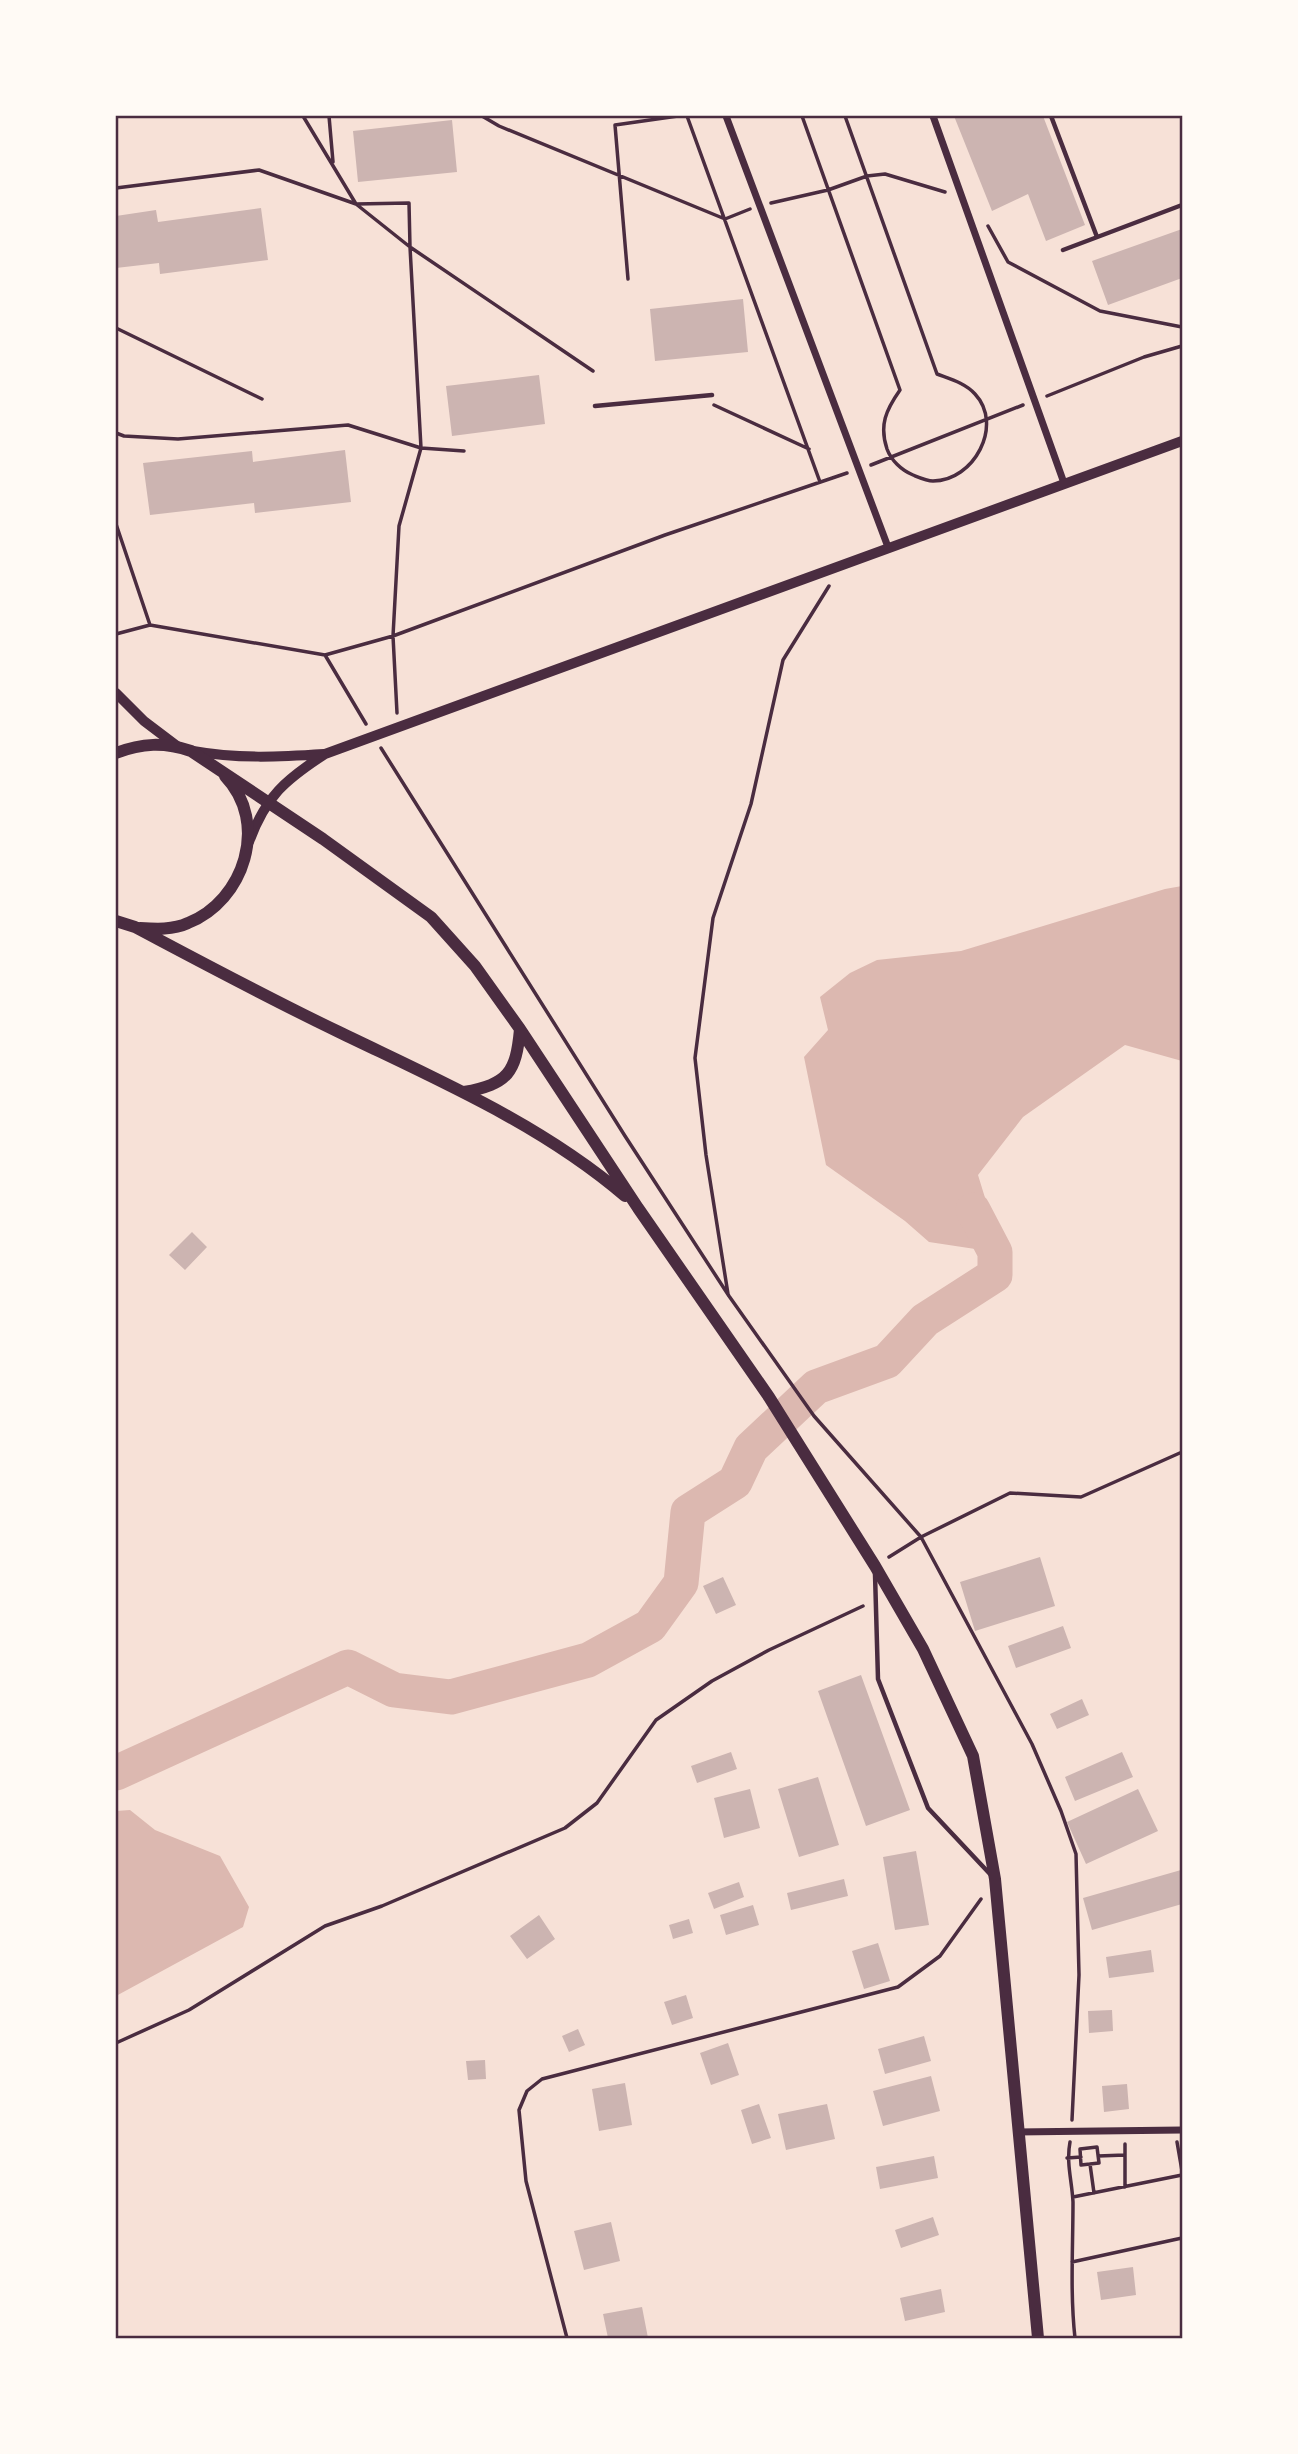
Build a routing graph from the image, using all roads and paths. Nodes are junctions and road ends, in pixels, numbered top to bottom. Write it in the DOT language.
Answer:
graph roads {
  1 [pos="303,116"];
  2 [pos="329,116"];
  3 [pos="482,116"];
  4 [pos="678,116"];
  5 [pos="687,116"];
  6 [pos="726,116"];
  7 [pos="802,116"];
  8 [pos="845,116"];
  9 [pos="933,116"];
  10 [pos="1051,116"];
  11 [pos="333,164"];
  12 [pos="867,176"];
  13 [pos="116,188"];
  14 [pos="828,190"];
  15 [pos="962,197"];
  16 [pos="356,204"];
  17 [pos="1182,205"];
  18 [pos="759,206"];
  19 [pos="725,219"];
  20 [pos="985,220"];
  21 [pos="1097,237"];
  22 [pos="410,247"];
  23 [pos="1063,250"];
  24 [pos="628,279"];
  25 [pos="1182,327"];
  26 [pos="116,328"];
  27 [pos="1182,346"];
  28 [pos="593,371"];
  29 [pos="712,395"];
  30 [pos="696,397"];
  31 [pos="262,399"];
  32 [pos="1034,401"];
  33 [pos="595,406"];
  34 [pos="987,420"];
  35 [pos="116,433"];
  36 [pos="1182,441"];
  37 [pos="421,448"];
  38 [pos="811,450"];
  39 [pos="464,451"];
  40 [pos="891,459"];
  41 [pos="859,468"];
  42 [pos="821,482"];
  43 [pos="1064,483"];
  44 [pos="116,524"];
  45 [pos="888,547"];
  46 [pos="839,580"];
  47 [pos="150,625"];
  48 [pos="116,634"];
  49 [pos="393,636"];
  50 [pos="116,693"];
  51 [pos="398,727"];
  52 [pos="177,746"];
  53 [pos="191,751"];
  54 [pos="116,753"];
  55 [pos="325,754"];
  56 [pos="213,763"];
  57 [pos="267,802"];
  58 [pos="248,846"];
  59 [pos="116,921"];
  60 [pos="135,928"];
  61 [pos="520,1029"];
  62 [pos="464,1092"];
  63 [pos="638,1208"];
  64 [pos="729,1296"];
  65 [pos="1182,1452"];
  66 [pos="875,1566"];
  67 [pos="876,1600"];
  68 [pos="995,1879"];
  69 [pos="116,2043"];
  70 [pos="1178,2130"];
  71 [pos="1124,2131"];
  72 [pos="1017,2132"];
  73 [pos="1125,2155"];
  74 [pos="1098,2156"];
  75 [pos="1081,2157"];
  76 [pos="1067,2158"];
  77 [pos="1090,2164"];
  78 [pos="1182,2173"];
  79 [pos="1125,2187"];
  80 [pos="1094,2193"];
  81 [pos="1073,2197"];
  82 [pos="1182,2238"];
  83 [pos="1072,2262"];
  84 [pos="567,2339"];
  85 [pos="1038,2339"];
  1 -- 11 [label="path"];
  2 -- 11 [label="path"];
  3 -- 19 [label="path"];
  4 -- 24 [label="path"];
  5 -- 19 [label="path"];
  6 -- 18 [label="street"];
  7 -- 14 [label="path"];
  8 -- 12 [label="path"];
  9 -- 15 [label="street"];
  10 -- 21 [label="lane"];
  11 -- 16 [label="path"];
  12 -- 14 [label="path"];
  12 -- 15 [label="path"];
  12 -- 34 [label="path"];
  13 -- 16 [label="path"];
  14 -- 18 [label="path"];
  14 -- 40 [label="path"];
  15 -- 32 [label="street"];
  16 -- 22 [label="path"];
  16 -- 22 [label="path"];
  17 -- 21 [label="lane"];
  18 -- 19 [label="path"];
  18 -- 41 [label="street"];
  19 -- 42 [label="path"];
  20 -- 25 [label="path"];
  21 -- 23 [label="lane"];
  22 -- 28 [label="path"];
  22 -- 37 [label="path"];
  26 -- 31 [label="path"];
  27 -- 32 [label="path"];
  29 -- 30 [label="lane"];
  30 -- 33 [label="lane"];
  30 -- 38 [label="path"];
  32 -- 34 [label="path"];
  32 -- 43 [label="street"];
  34 -- 40 [label="path"];
  34 -- 40 [label="path"];
  35 -- 37 [label="path"];
  36 -- 43 [label="street"];
  37 -- 39 [label="path"];
  37 -- 49 [label="path"];
  40 -- 41 [label="path"];
  41 -- 42 [label="path"];
  41 -- 45 [label="street"];
  42 -- 49 [label="path"];
  43 -- 45 [label="street"];
  44 -- 47 [label="path"];
  45 -- 51 [label="street"];
  46 -- 64 [label="path"];
  47 -- 48 [label="path"];
  47 -- 49 [label="path"];
  49 -- 51 [label="path"];
  50 -- 52 [label="main road"];
  51 -- 55 [label="street"];
  52 -- 53 [label="main road"];
  52 -- 54 [label="main road"];
  53 -- 55 [label="street"];
  53 -- 56 [label="main road"];
  55 -- 57 [label="street"];
  56 -- 57 [label="main road"];
  56 -- 58 [label="main road"];
  57 -- 58 [label="street"];
  57 -- 61 [label="main road"];
  58 -- 60 [label="main road"];
  59 -- 60 [label="main road"];
  60 -- 62 [label="main road"];
  61 -- 62 [label="main road"];
  61 -- 63 [label="main road"];
  62 -- 63 [label="main road"];
  63 -- 66 [label="main road"];
  65 -- 66 [label="path"];
  66 -- 67 [label="lane"];
  66 -- 68 [label="main road"];
  67 -- 68 [label="lane"];
  67 -- 69 [label="path"];
  68 -- 72 [label="main road"];
  68 -- 84 [label="path"];
  70 -- 71 [label="street"];
  70 -- 78 [label="path"];
  71 -- 72 [label="street"];
  71 -- 73 [label="path"];
  72 -- 85 [label="main road"];
  73 -- 74 [label="path"];
  73 -- 79 [label="path"];
  74 -- 75 [label="path"];
  74 -- 77 [label="path"];
  75 -- 76 [label="path"];
  75 -- 77 [label="path"];
  77 -- 80 [label="path"];
  78 -- 79 [label="path"];
  79 -- 80 [label="path"];
  80 -- 81 [label="path"];
  82 -- 83 [label="path"];
}
